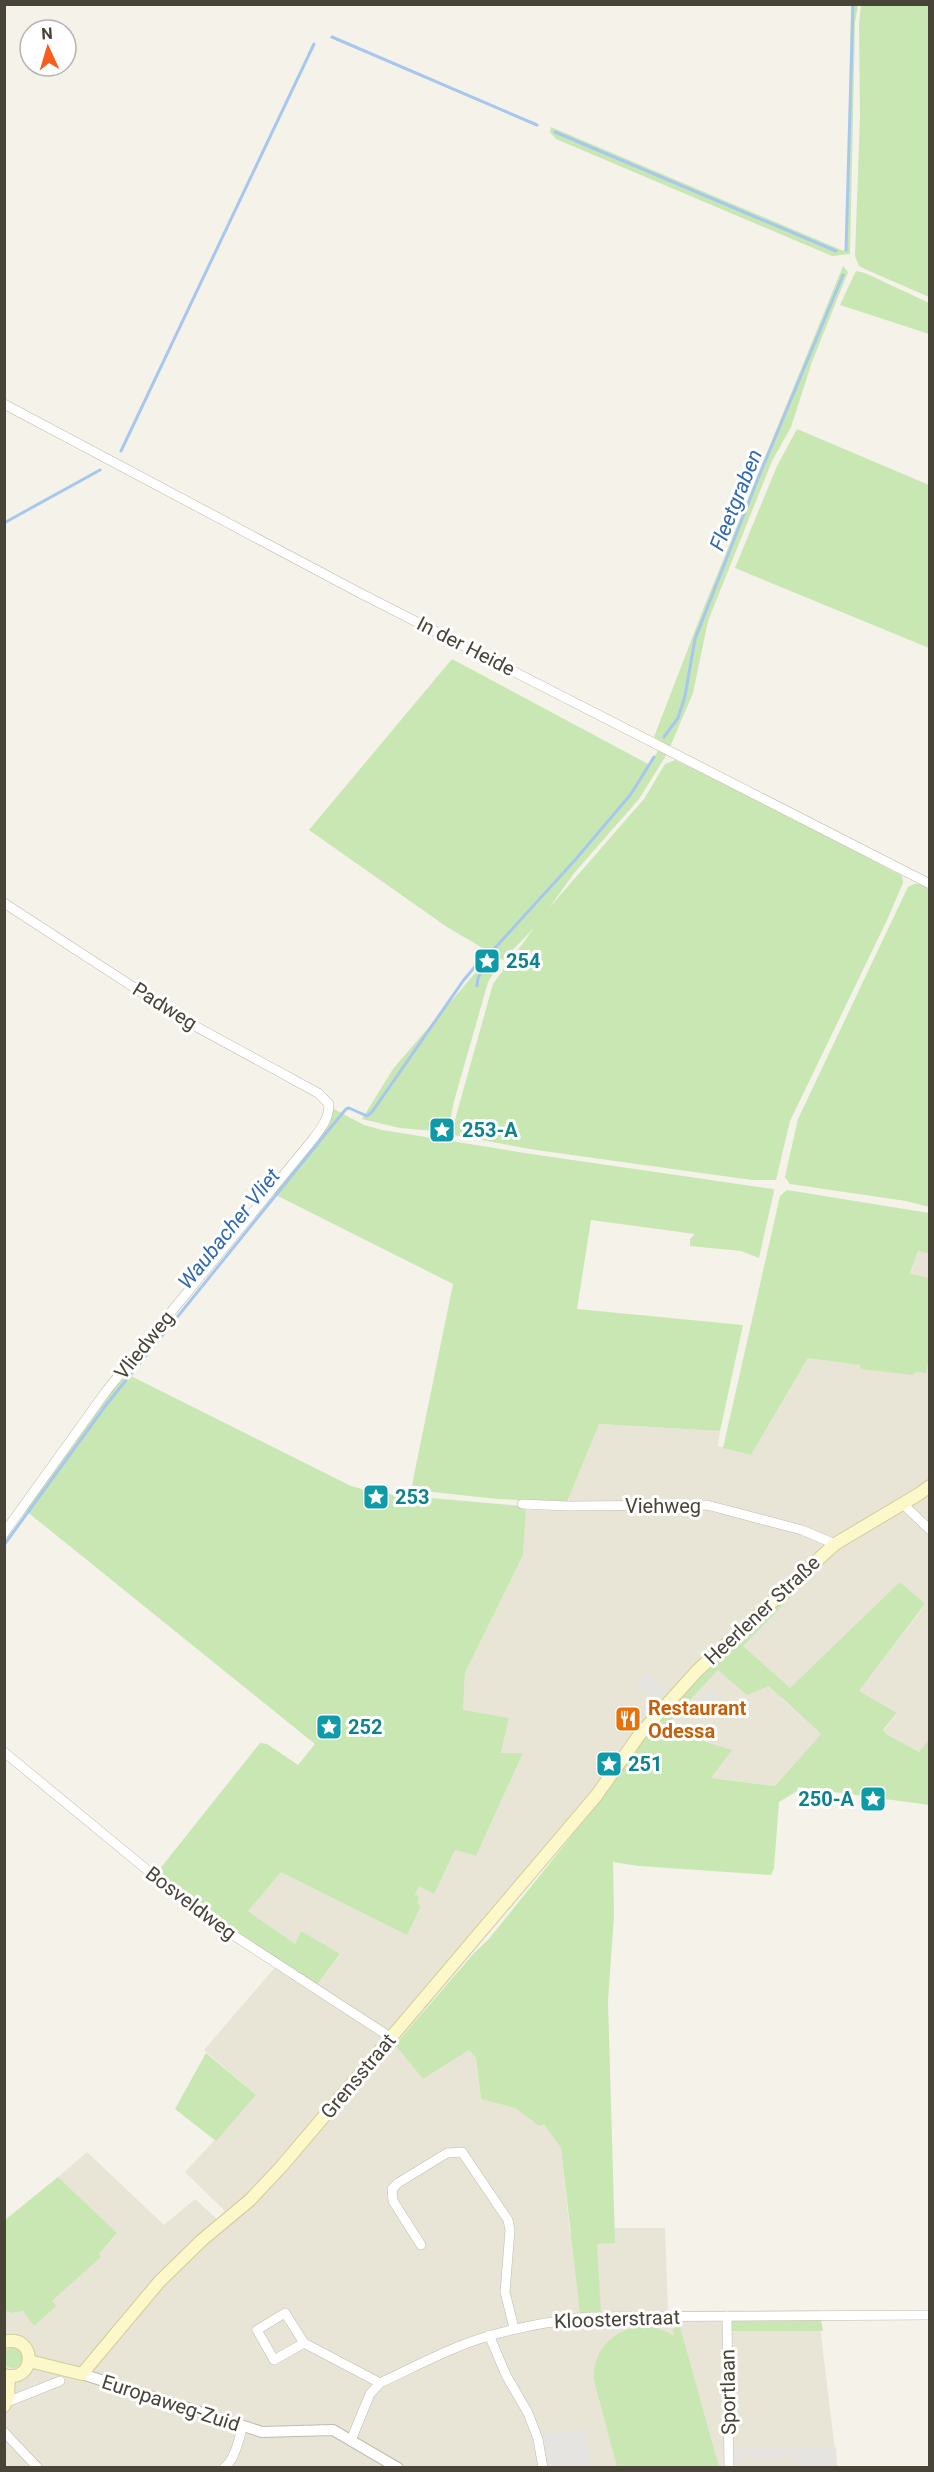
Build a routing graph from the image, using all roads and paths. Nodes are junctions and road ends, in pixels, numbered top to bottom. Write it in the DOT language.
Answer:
graph roads {
  1 [pos="4,404"];
  2 [pos="930,884"];
  3 [pos="4,903"];
  4 [pos="328,1104"];
  5 [pos="930,1486"];
  6 [pos="522,1504"];
  7 [pos="903,1504"];
  8 [pos="930,1530"];
  9 [pos="4,1533"];
  10 [pos="835,1544"];
  11 [pos="4,1752"];
  12 [pos="619,1763"];
  13 [pos="390,2037"];
  14 [pos="421,2245"];
  15 [pos="930,2315"];
  16 [pos="727,2316"];
  17 [pos="514,2328"];
  18 [pos="489,2335"];
  19 [pos="4,2342"];
  20 [pos="304,2343"];
  21 [pos="29,2361"];
  22 [pos="82,2374"];
  23 [pos="7,2376"];
  24 [pos="60,2381"];
  25 [pos="380,2383"];
  26 [pos="6,2404"];
  27 [pos="243,2427"];
  28 [pos="4,2432"];
  29 [pos="351,2440"];
  30 [pos="227,2465"];
  31 [pos="38,2468"];
  32 [pos="398,2468"];
  33 [pos="543,2468"];
  34 [pos="729,2468"];
  1 -- 2 [label="street, In der Heide"];
  3 -- 4 [label="street, Padweg"];
  4 -- 9 [label="street, Vliedweg"];
  5 -- 7 [label="main road, Heerlener Straße"];
  6 -- 10 [label="street, Viehweg"];
  7 -- 8 [label="street"];
  7 -- 10 [label="main road, Heerlener Straße"];
  10 -- 12 [label="main road, Heerlener Straße"];
  11 -- 13 [label="street, Bosveldweg"];
  12 -- 13 [label="main road, Grensstraat"];
  13 -- 22 [label="main road, Grensstraat"];
  14 -- 17 [label="street"];
  15 -- 16 [label="street, Kloosterstraat"];
  16 -- 17 [label="street, Kloosterstraat"];
  16 -- 34 [label="street, Sportlaan"];
  17 -- 18 [label="street, Kloosterstraat"];
  18 -- 25 [label="street, Kloosterstraat"];
  18 -- 33 [label="street"];
  19 -- 21 [label="main road"];
  20 -- 20 [label="street"];
  20 -- 25 [label="street"];
  21 -- 22 [label="main road, Europaweg-Zuid"];
  21 -- 23 [label="main road"];
  22 -- 27 [label="street, Europaweg-Zuid"];
  23 -- 26 [label="main road"];
  24 -- 26 [label="street"];
  25 -- 29 [label="street"];
  27 -- 29 [label="street, Europaweg-Zuid"];
  27 -- 30 [label="street"];
  28 -- 31 [label="street"];
  29 -- 32 [label="street, Europaweg-Zuid"];
}
